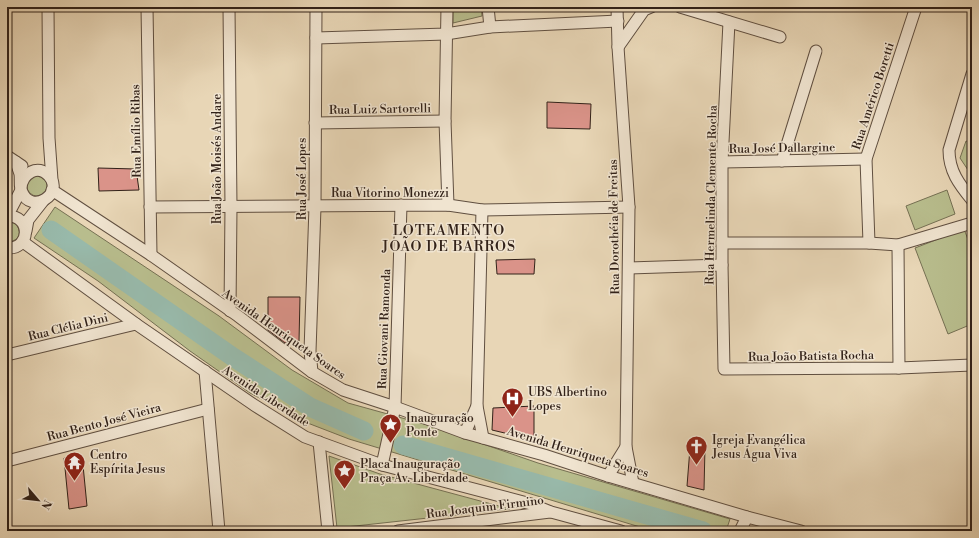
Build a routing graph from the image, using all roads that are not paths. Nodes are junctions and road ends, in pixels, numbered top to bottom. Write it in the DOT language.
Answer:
graph roads {
  1 [pos="48,7"];
  2 [pos="147,7"];
  3 [pos="229,7"];
  4 [pos="316,7"];
  5 [pos="447,7"];
  6 [pos="488,7"];
  7 [pos="617,7"];
  8 [pos="651,7"];
  9 [pos="680,7"];
  10 [pos="916,7"];
  11 [pos="618,21"];
  12 [pos="729,22"];
  13 [pos="490,26"];
  14 [pos="446,34"];
  15 [pos="780,37"];
  16 [pos="316,38"];
  17 [pos="618,47"];
  18 [pos="816,51"];
  19 [pos="972,74"];
  20 [pos="445,121"];
  21 [pos="315,124"];
  22 [pos="49,138"];
  23 [pos="11,159"];
  24 [pos="866,159"];
  25 [pos="782,161"];
  26 [pos="722,162"];
  27 [pos="36,170"];
  28 [pos="52,185"];
  29 [pos="21,189"];
  30 [pos="972,200"];
  31 [pos="43,202"];
  32 [pos="448,204"];
  33 [pos="401,205"];
  34 [pos="231,206"];
  35 [pos="315,206"];
  36 [pos="150,207"];
  37 [pos="629,207"];
  38 [pos="482,210"];
  39 [pos="7,215"];
  40 [pos="972,223"];
  41 [pos="26,231"];
  42 [pos="23,242"];
  43 [pos="722,243"];
  44 [pos="869,243"];
  45 [pos="898,245"];
  46 [pos="8,248"];
  47 [pos="151,255"];
  48 [pos="722,265"];
  49 [pos="629,268"];
  50 [pos="230,311"];
  51 [pos="136,324"];
  52 [pos="310,351"];
  53 [pos="7,355"];
  54 [pos="296,360"];
  55 [pos="972,365"];
  56 [pos="898,368"];
  57 [pos="724,370"];
  58 [pos="205,371"];
  59 [pos="312,372"];
  60 [pos="477,406"];
  61 [pos="395,407"];
  62 [pos="208,409"];
  63 [pos="465,433"];
  64 [pos="483,438"];
  65 [pos="319,442"];
  66 [pos="626,447"];
  67 [pos="7,461"];
  68 [pos="382,465"];
  69 [pos="608,476"];
  70 [pos="633,483"];
  71 [pos="551,512"];
  72 [pos="747,517"];
  73 [pos="219,531"];
  74 [pos="328,531"];
  75 [pos="398,531"];
  76 [pos="621,531"];
  77 [pos="740,531"];
  78 [pos="801,531"];
  1 -- 22 [label="street"];
  2 -- 36 [label="street, Rua Emílio Ribas"];
  3 -- 34 [label="street, Rua João Moisés Andare"];
  4 -- 16 [label="street, Rua José Lopes"];
  5 -- 14 [label="street"];
  6 -- 13 [label="street"];
  7 -- 11 [label="street, Rua Dorothéia de Freitas"];
  8 -- 17 [label="street"];
  9 -- 12 [label="street"];
  10 -- 24 [label="street, Rua Américo Boretti"];
  11 -- 13 [label="street"];
  11 -- 17 [label="street, Rua Dorothéia de Freitas"];
  12 -- 15 [label="street"];
  12 -- 26 [label="street, Rua Hermelinda Clemente Rocha"];
  13 -- 14 [label="street"];
  14 -- 16 [label="street"];
  14 -- 20 [label="street"];
  16 -- 21 [label="street, Rua José Lopes"];
  17 -- 37 [label="street, Rua Dorothéia de Freitas"];
  18 -- 25 [label="street"];
  19 -- 30 [label="street"];
  20 -- 21 [label="street, Rua Luiz Sartorelli"];
  20 -- 32 [label="street"];
  21 -- 35 [label="street, Rua José Lopes"];
  22 -- 27 [label="street"];
  22 -- 28 [label="street"];
  23 -- 27 [label="street"];
  23 -- 29 [label="street"];
  24 -- 25 [label="street, Rua José Dallargine"];
  24 -- 44 [label="street, Rua Américo Boretti"];
  25 -- 26 [label="street, Rua José Dallargine"];
  26 -- 43 [label="street, Rua Hermelinda Clemente Rocha"];
  27 -- 28 [label="street"];
  27 -- 29 [label="street"];
  28 -- 31 [label="street"];
  28 -- 47 [label="street, Avenida Henriqueta Soares"];
  29 -- 31 [label="street"];
  29 -- 39 [label="street"];
  31 -- 41 [label="street"];
  32 -- 33 [label="street, Rua Vitorino Monezzi"];
  32 -- 38 [label="street, Rua Vitorino Monezzi"];
  33 -- 35 [label="street, Rua Vitorino Monezzi"];
  33 -- 61 [label="street, Rua Giovani Ramonda"];
  34 -- 35 [label="street, Rua Vitorino Monezzi"];
  34 -- 36 [label="street, Rua Vitorino Monezzi"];
  34 -- 50 [label="street, Rua João Moisés Andare"];
  35 -- 52 [label="street, Rua José Lopes"];
  36 -- 47 [label="street, Rua Emílio Ribas"];
  37 -- 38 [label="street, Rua Vitorino Monezzi"];
  37 -- 49 [label="street, Rua Dorothéia de Freitas"];
  38 -- 60 [label="street"];
  39 -- 41 [label="street"];
  40 -- 45 [label="street"];
  41 -- 42 [label="street"];
  42 -- 46 [label="street"];
  42 -- 51 [label="street, Avenida Liberdade"];
  43 -- 44 [label="street"];
  43 -- 48 [label="street, Rua Hermelinda Clemente Rocha"];
  44 -- 45 [label="street"];
  45 -- 56 [label="street"];
  47 -- 50 [label="street, Avenida Henriqueta Soares"];
  48 -- 49 [label="street"];
  48 -- 57 [label="street, Rua Hermelinda Clemente Rocha"];
  49 -- 66 [label="street, Rua Dorothéia de Freitas"];
  50 -- 54 [label="street, Avenida Henriqueta Soares"];
  51 -- 53 [label="street, Rua Clélia Dini"];
  51 -- 58 [label="street, Avenida Liberdade"];
  52 -- 54 [label="street"];
  52 -- 59 [label="street, Rua José Lopes"];
  54 -- 59 [label="street, Avenida Henriqueta Soares"];
  55 -- 56 [label="street, Rua João Batista Rocha"];
  56 -- 57 [label="street, Rua João Batista Rocha"];
  58 -- 62 [label="street"];
  58 -- 65 [label="street, Avenida Liberdade"];
  59 -- 61 [label="street, Avenida Henriqueta Soares"];
  60 -- 63 [label="street"];
  60 -- 64 [label="street"];
  61 -- 63 [label="street, Avenida Henriqueta Soares"];
  61 -- 68 [label="street, Rua Giovani Ramonda"];
  62 -- 67 [label="street, Rua Bento José Vieira"];
  62 -- 73 [label="street"];
  63 -- 64 [label="street, Avenida Henriqueta Soares"];
  64 -- 69 [label="street, Avenida Henriqueta Soares"];
  65 -- 68 [label="street, Avenida Liberdade"];
  65 -- 74 [label="street"];
  66 -- 69 [label="street"];
  66 -- 70 [label="street, Rua Dorothéia de Freitas"];
  68 -- 71 [label="street, Avenida Liberdade"];
  69 -- 70 [label="street, Avenida Henriqueta Soares"];
  70 -- 72 [label="street, Avenida Henriqueta Soares"];
  71 -- 75 [label="street, Rua Joaquim Firmino"];
  71 -- 76 [label="street, Avenida Liberdade"];
  72 -- 77 [label="street"];
  72 -- 78 [label="street, Avenida Henriqueta Soares"];
}
